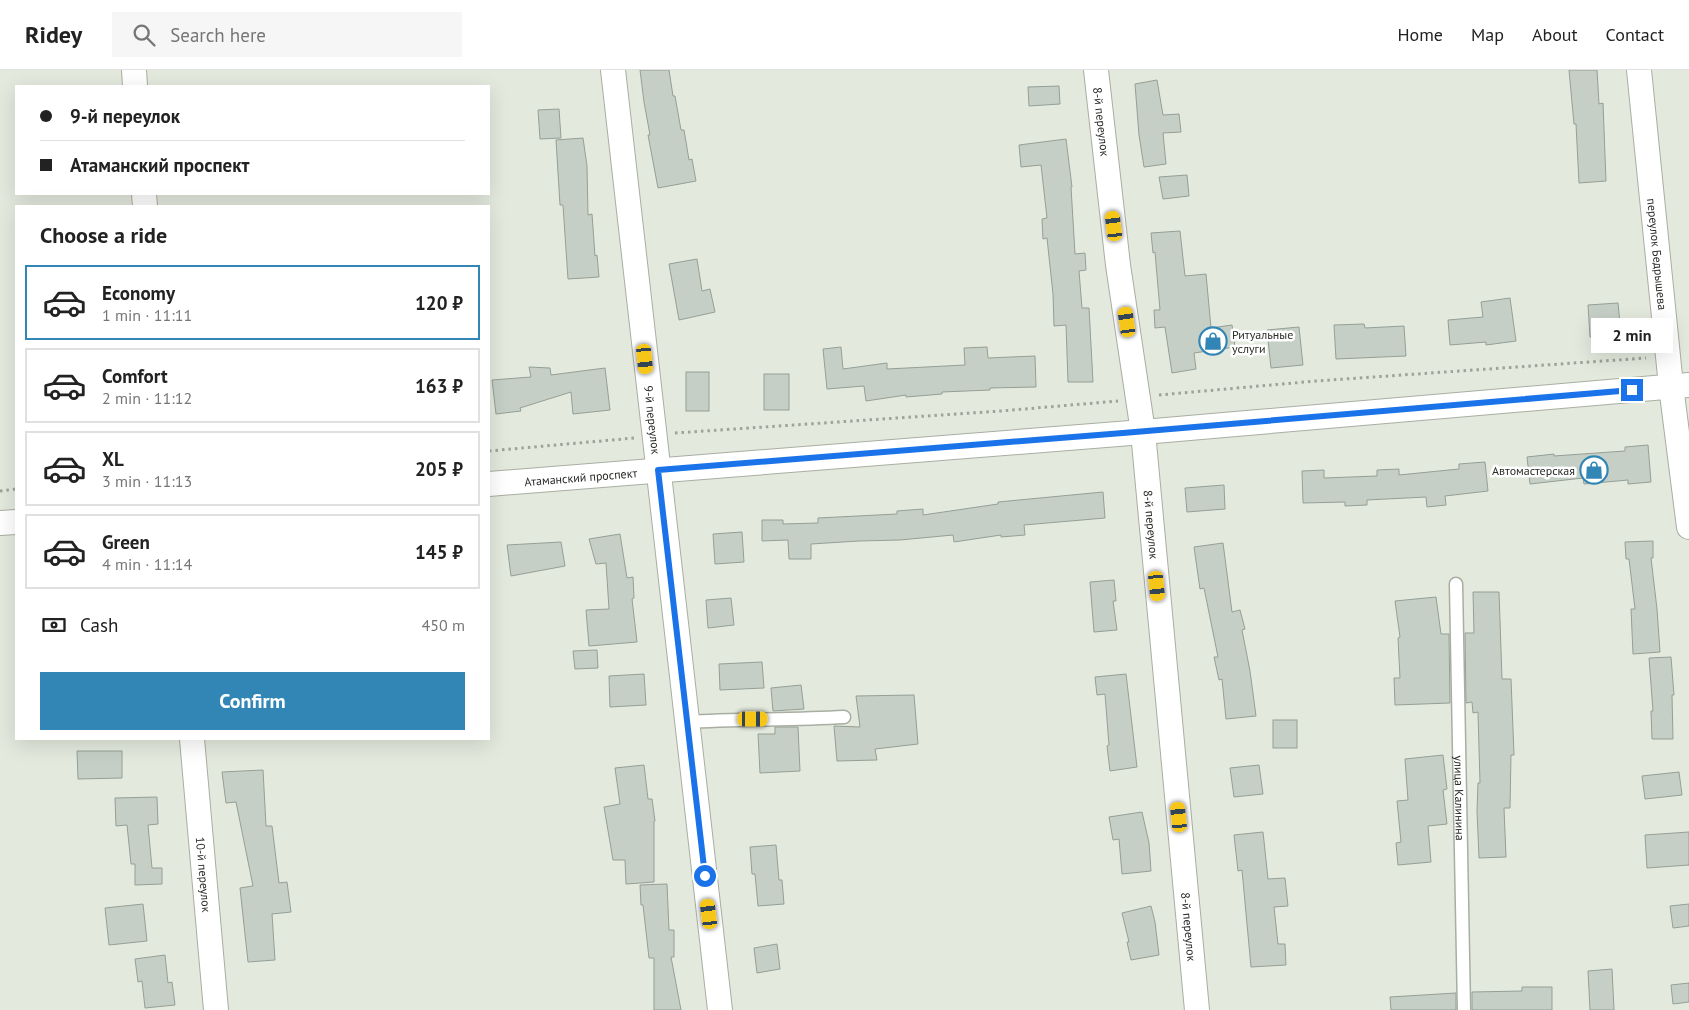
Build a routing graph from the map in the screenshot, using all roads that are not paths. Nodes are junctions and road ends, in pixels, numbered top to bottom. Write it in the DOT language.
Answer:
graph roads {
  1 [pos="134,70"];
  2 [pos="613,70"];
  3 [pos="1096,70"];
  4 [pos="1638,70"];
  5 [pos="135,85"];
  6 [pos="1680,386"];
  7 [pos="1143,432"];
  8 [pos="658,470"];
  9 [pos="490,484"];
  10 [pos="15,522"];
  11 [pos="0,523"];
  12 [pos="1689,527"];
  13 [pos="1456,584"];
  14 [pos="844,716"];
  15 [pos="687,722"];
  16 [pos="192,740"];
  17 [pos="216,1010"];
  18 [pos="720,1010"];
  19 [pos="1197,1010"];
  20 [pos="1464,1010"];
  1 -- 5 [label="street"];
  2 -- 8 [label="street, 9-й переулок"];
  3 -- 7 [label="street, 8-й переулок"];
  4 -- 6 [label="street, переулок Бедрышева"];
  6 -- 7 [label="street, Атаманский проспект"];
  6 -- 12 [label="street, переулок Бедрышева"];
  7 -- 8 [label="street, Атаманский проспект"];
  7 -- 19 [label="street, 8-й переулок"];
  8 -- 9 [label="street, Атаманский проспект"];
  8 -- 15 [label="street, 9-й переулок"];
  10 -- 11 [label="street"];
  13 -- 20 [label="lane, улица Калинина"];
  14 -- 15 [label="lane"];
  15 -- 18 [label="street, 9-й переулок"];
  16 -- 17 [label="street, 10-й переулок"];
}
